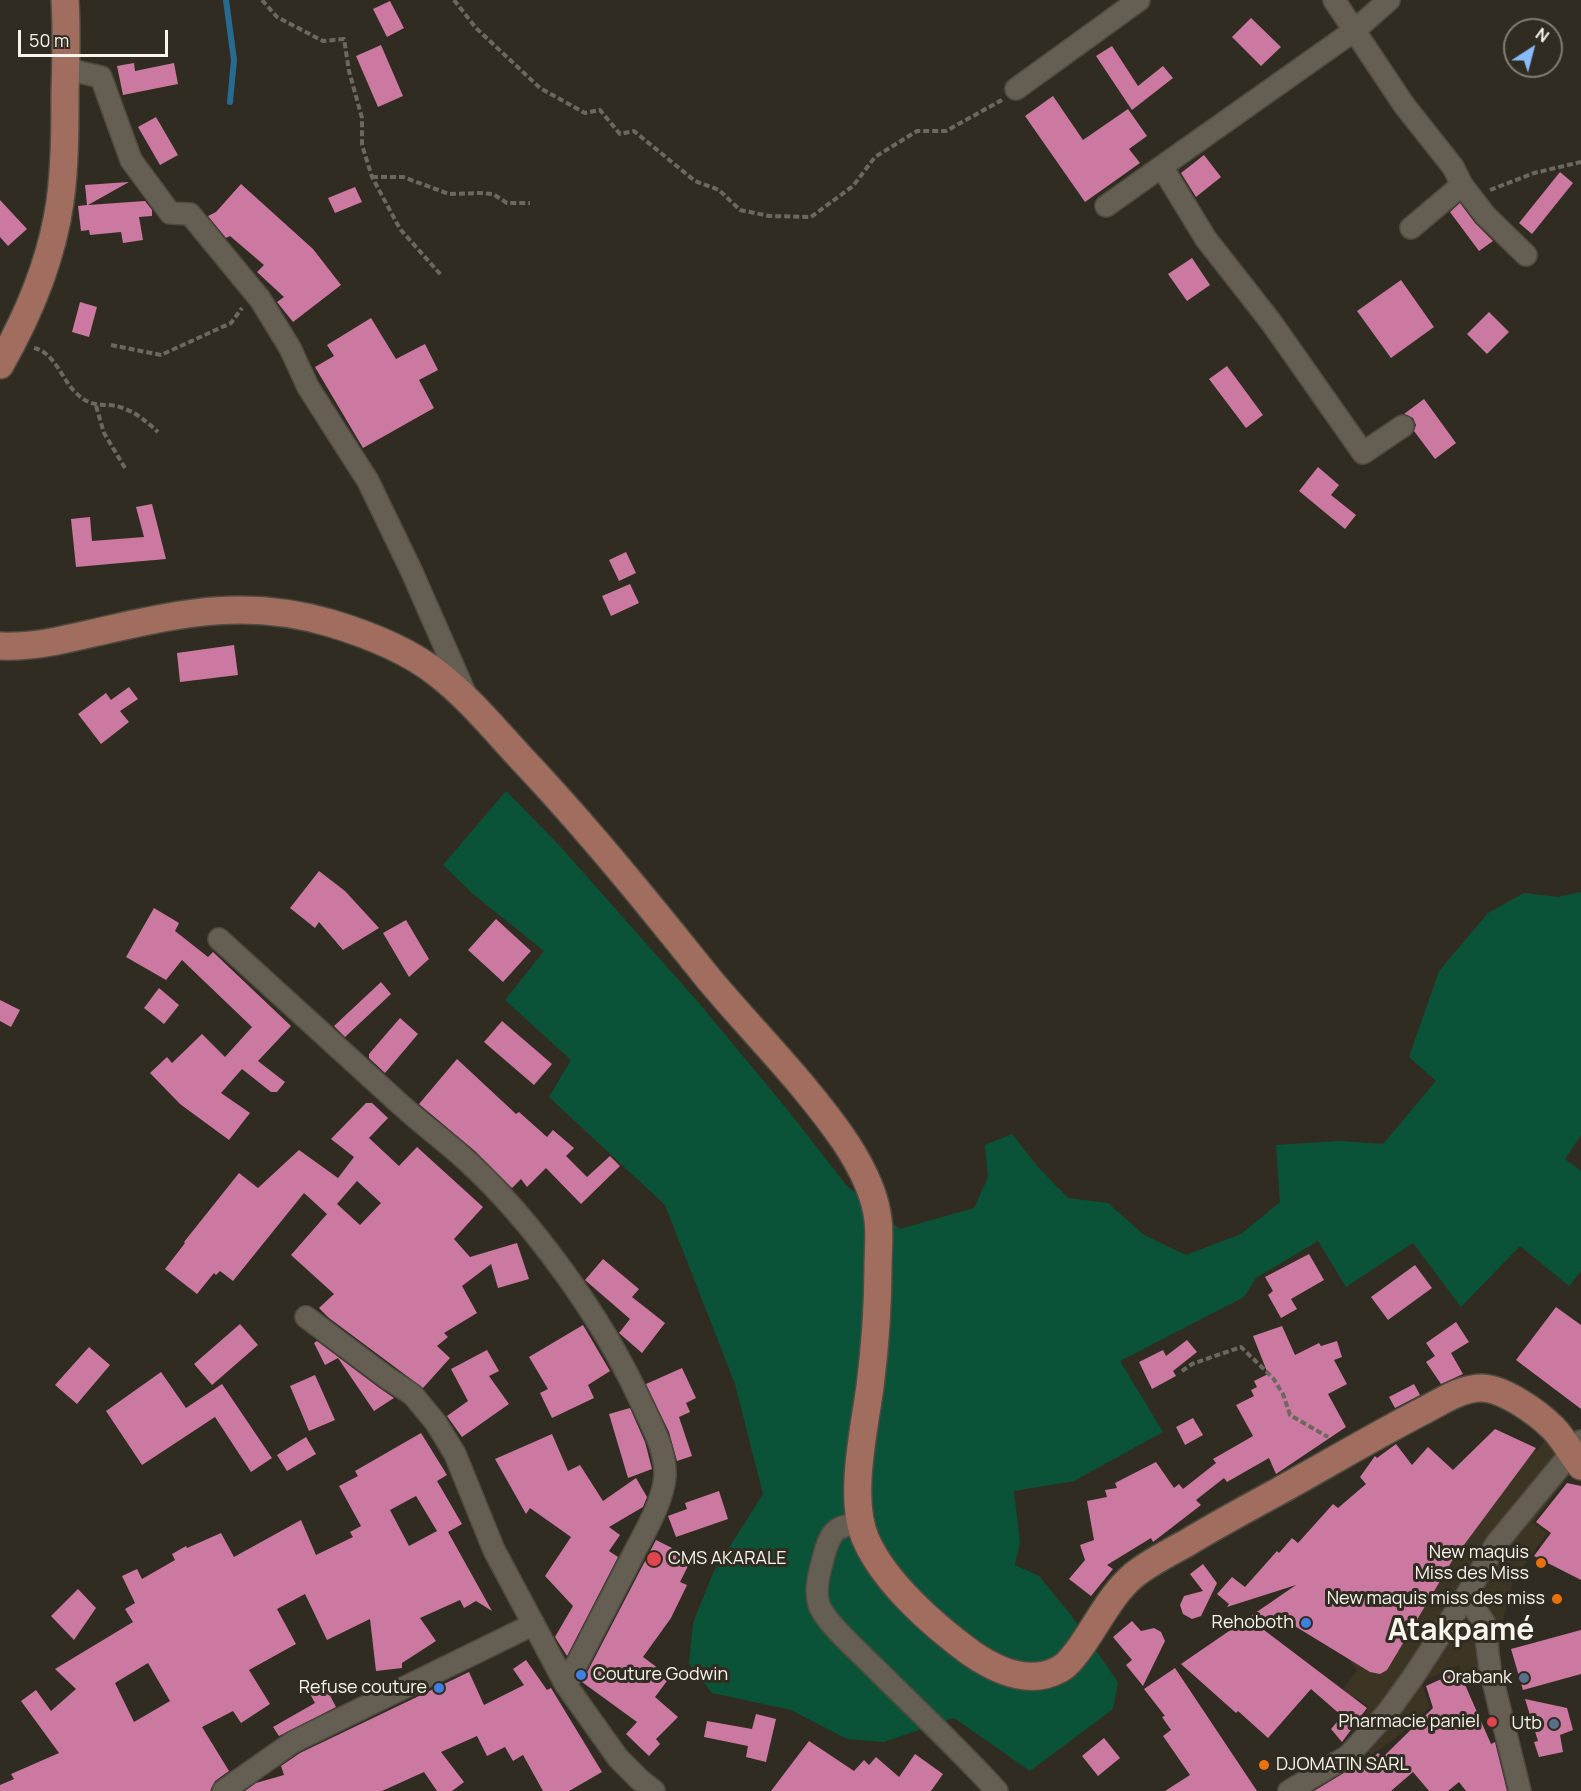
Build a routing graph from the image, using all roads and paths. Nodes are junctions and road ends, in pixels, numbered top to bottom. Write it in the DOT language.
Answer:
graph roads {
  1 [pos="65,0"];
  2 [pos="262,0"];
  3 [pos="454,0"];
  4 [pos="1139,0"];
  5 [pos="1334,0"];
  6 [pos="1389,0"];
  7 [pos="1355,30"];
  8 [pos="66,69"];
  9 [pos="1016,88"];
  10 [pos="1581,162"];
  11 [pos="1162,167"];
  12 [pos="372,177"];
  13 [pos="1465,189"];
  14 [pos="530,203"];
  15 [pos="1106,206"];
  16 [pos="1411,228"];
  17 [pos="1526,255"];
  18 [pos="441,275"];
  19 [pos="244,278"];
  20 [pos="111,345"];
  21 [pos="6,355"];
  22 [pos="96,406"];
  23 [pos="1404,426"];
  24 [pos="158,432"];
  25 [pos="125,468"];
  26 [pos="0,646"];
  27 [pos="469,701"];
  28 [pos="219,939"];
  29 [pos="306,1317"];
  30 [pos="1182,1371"];
  31 [pos="1353,1450"];
  32 [pos="1579,1450"];
  33 [pos="861,1523"];
  34 [pos="1466,1596"];
  35 [pos="532,1625"];
  36 [pos="566,1685"];
  37 [pos="223,1791"];
  38 [pos="654,1791"];
  39 [pos="997,1791"];
  40 [pos="1289,1791"];
  41 [pos="1521,1791"];
  1 -- 8 [label="main road"];
  2 -- 12 [label="path"];
  3 -- 9 [label="path"];
  4 -- 9 [label="street"];
  5 -- 7 [label="street"];
  6 -- 7 [label="street"];
  7 -- 11 [label="street"];
  7 -- 13 [label="street"];
  8 -- 19 [label="street"];
  8 -- 21 [label="main road"];
  10 -- 13 [label="path"];
  11 -- 15 [label="street"];
  11 -- 23 [label="street"];
  12 -- 14 [label="path"];
  12 -- 18 [label="path"];
  13 -- 16 [label="street"];
  13 -- 17 [label="street"];
  19 -- 20 [label="path"];
  19 -- 27 [label="street"];
  21 -- 22 [label="path"];
  22 -- 24 [label="path"];
  22 -- 25 [label="path"];
  26 -- 27 [label="main road"];
  27 -- 33 [label="main road"];
  28 -- 36 [label="street"];
  29 -- 35 [label="street"];
  30 -- 31 [label="path"];
  31 -- 32 [label="main road"];
  31 -- 33 [label="main road"];
  32 -- 34 [label="street"];
  33 -- 39 [label="street"];
  34 -- 40 [label="street"];
  34 -- 41 [label="street"];
  35 -- 36 [label="street"];
  35 -- 37 [label="street"];
  36 -- 38 [label="street"];
}
